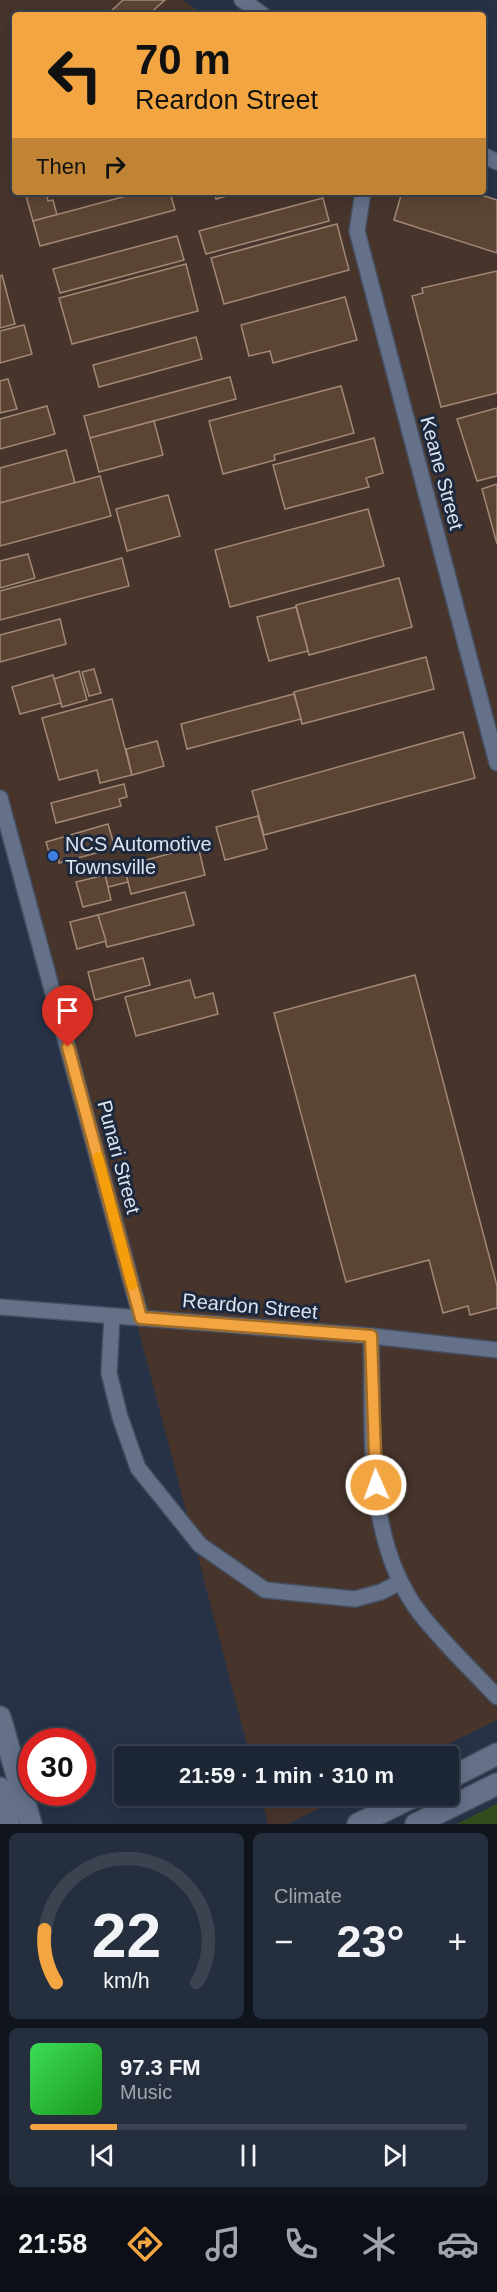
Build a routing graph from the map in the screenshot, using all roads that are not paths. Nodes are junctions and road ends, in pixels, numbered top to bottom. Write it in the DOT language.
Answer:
graph roads {
  1 [pos="242,0"];
  2 [pos="259,12"];
  3 [pos="363,195"];
  4 [pos="497,763"];
  5 [pos="0,798"];
  6 [pos="0,1307"];
  7 [pos="112,1316"];
  8 [pos="141,1318"];
  9 [pos="371,1336"];
  10 [pos="497,1350"];
  11 [pos="400,1582"];
  12 [pos="497,1697"];
  13 [pos="0,1717"];
  14 [pos="497,1754"];
  15 [pos="459,1773"];
  16 [pos="497,1784"];
  17 [pos="0,1788"];
  18 [pos="395,1806"];
  19 [pos="9,1824"];
  20 [pos="31,1824"];
  21 [pos="358,1824"];
  22 [pos="416,1824"];
  1 -- 2 [label="street"];
  3 -- 4 [label="street, Keane Street"];
  5 -- 8 [label="street, Punari Street"];
  6 -- 7 [label="street, Reardon Street"];
  7 -- 8 [label="street, Reardon Street"];
  7 -- 11 [label="street"];
  8 -- 9 [label="street, Reardon Street"];
  9 -- 10 [label="street, Reardon Street"];
  9 -- 11 [label="street"];
  11 -- 12 [label="street"];
  13 -- 20 [label="main road"];
  14 -- 15 [label="main road"];
  16 -- 22 [label="main road"];
  17 -- 19 [label="main road"];
  18 -- 21 [label="main road"];
}
